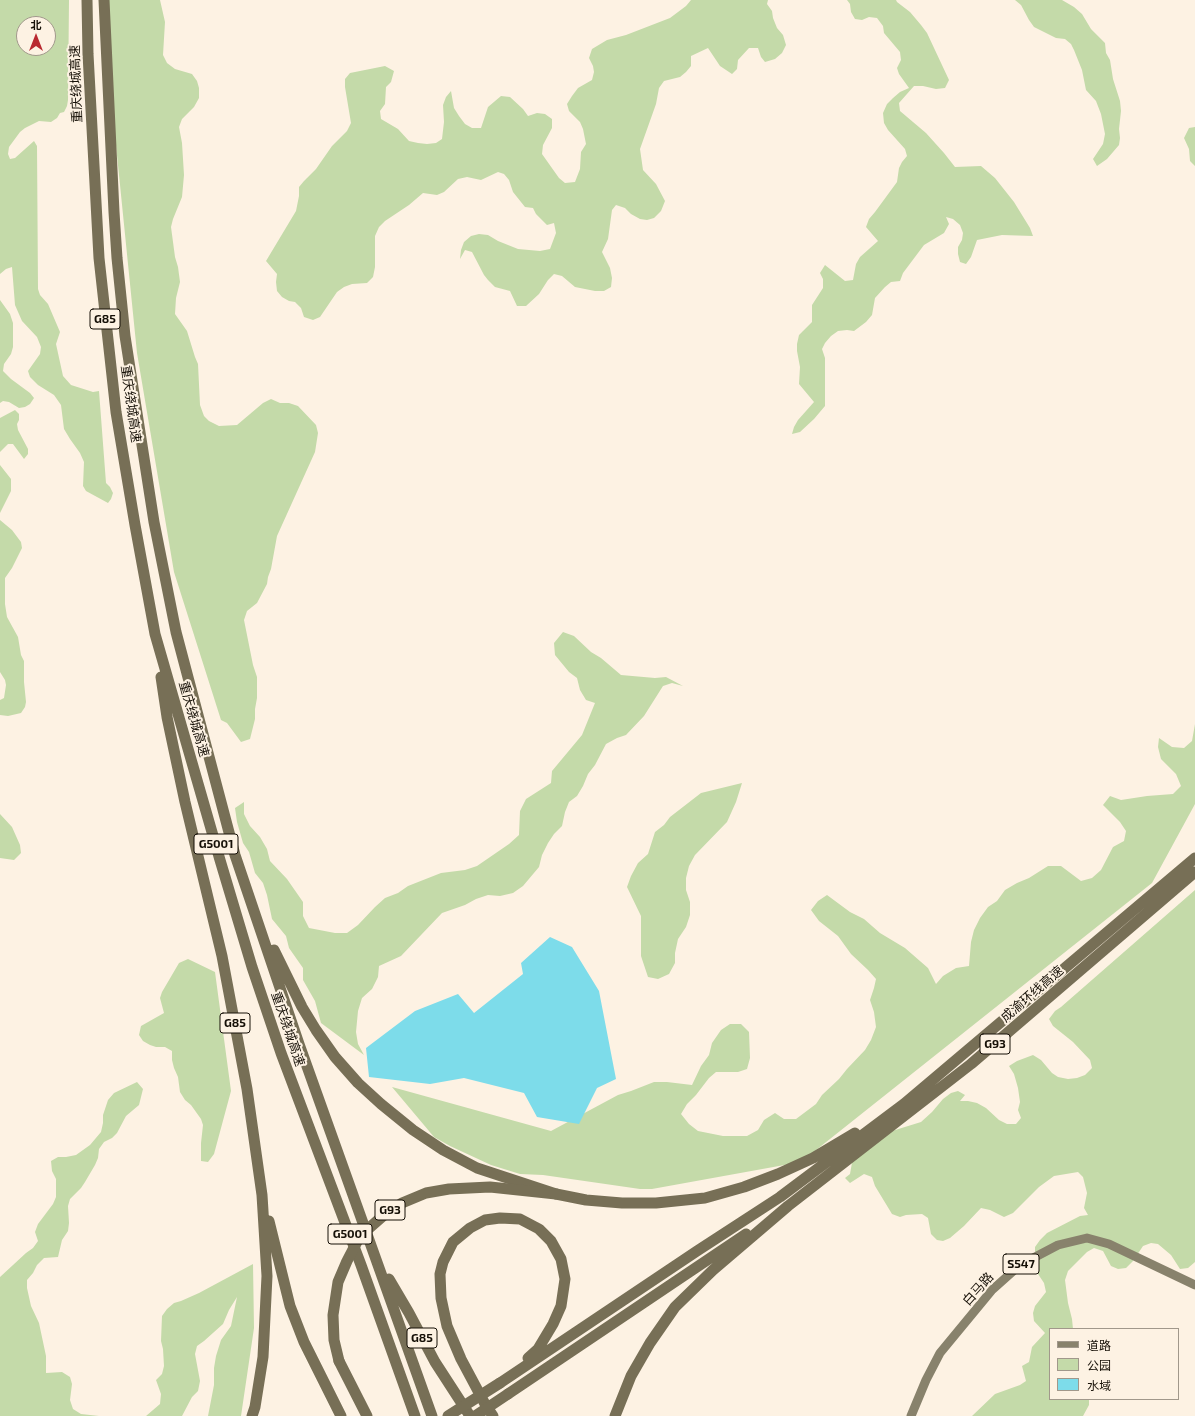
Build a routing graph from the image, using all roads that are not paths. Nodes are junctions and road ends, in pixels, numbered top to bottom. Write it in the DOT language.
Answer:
graph roads {
  1 [pos="87,0"];
  2 [pos="104,0"];
  3 [pos="155,634"];
  4 [pos="1195,858"];
  5 [pos="1195,872"];
  6 [pos="252,906"];
  7 [pos="904,1104"];
  8 [pos="556,1194"];
  9 [pos="262,1195"];
  10 [pos="788,1206"];
  11 [pos="377,1259"];
  12 [pos="1195,1285"];
  13 [pos="500,1383"];
  14 [pos="252,1416"];
  15 [pos="341,1416"];
  16 [pos="367,1416"];
  17 [pos="415,1416"];
  18 [pos="432,1416"];
  19 [pos="448,1416"];
  20 [pos="470,1416"];
  21 [pos="475,1416"];
  22 [pos="493,1416"];
  23 [pos="615,1416"];
  24 [pos="911,1416"];
  1 -- 3 [label="highway, 重庆绕城高速 / G85"];
  2 -- 6 [label="highway, 重庆绕城高速 / G85"];
  3 -- 9 [label="highway, G85"];
  3 -- 17 [label="highway, 重庆绕城高速 / G5001"];
  4 -- 7 [label="highway, 成渝环线高速 / G93"];
  5 -- 10 [label="highway, 成渝环线高速 / G93"];
  6 -- 8 [label="highway, bridge"];
  6 -- 11 [label="highway, 重庆绕城高速 / G85"];
  7 -- 8 [label="highway, G93"];
  7 -- 13 [label="highway"];
  8 -- 16 [label="highway, G93, bridge"];
  9 -- 14 [label="highway, G85"];
  9 -- 15 [label="highway"];
  10 -- 21 [label="highway, bridge"];
  10 -- 23 [label="highway, G93"];
  11 -- 18 [label="highway, 重庆绕城高速 / G5001"];
  11 -- 20 [label="highway, G85"];
  12 -- 24 [label="main road, 白马路 / S547"];
  13 -- 19 [label="highway, bridge"];
  13 -- 22 [label="highway"];
}
